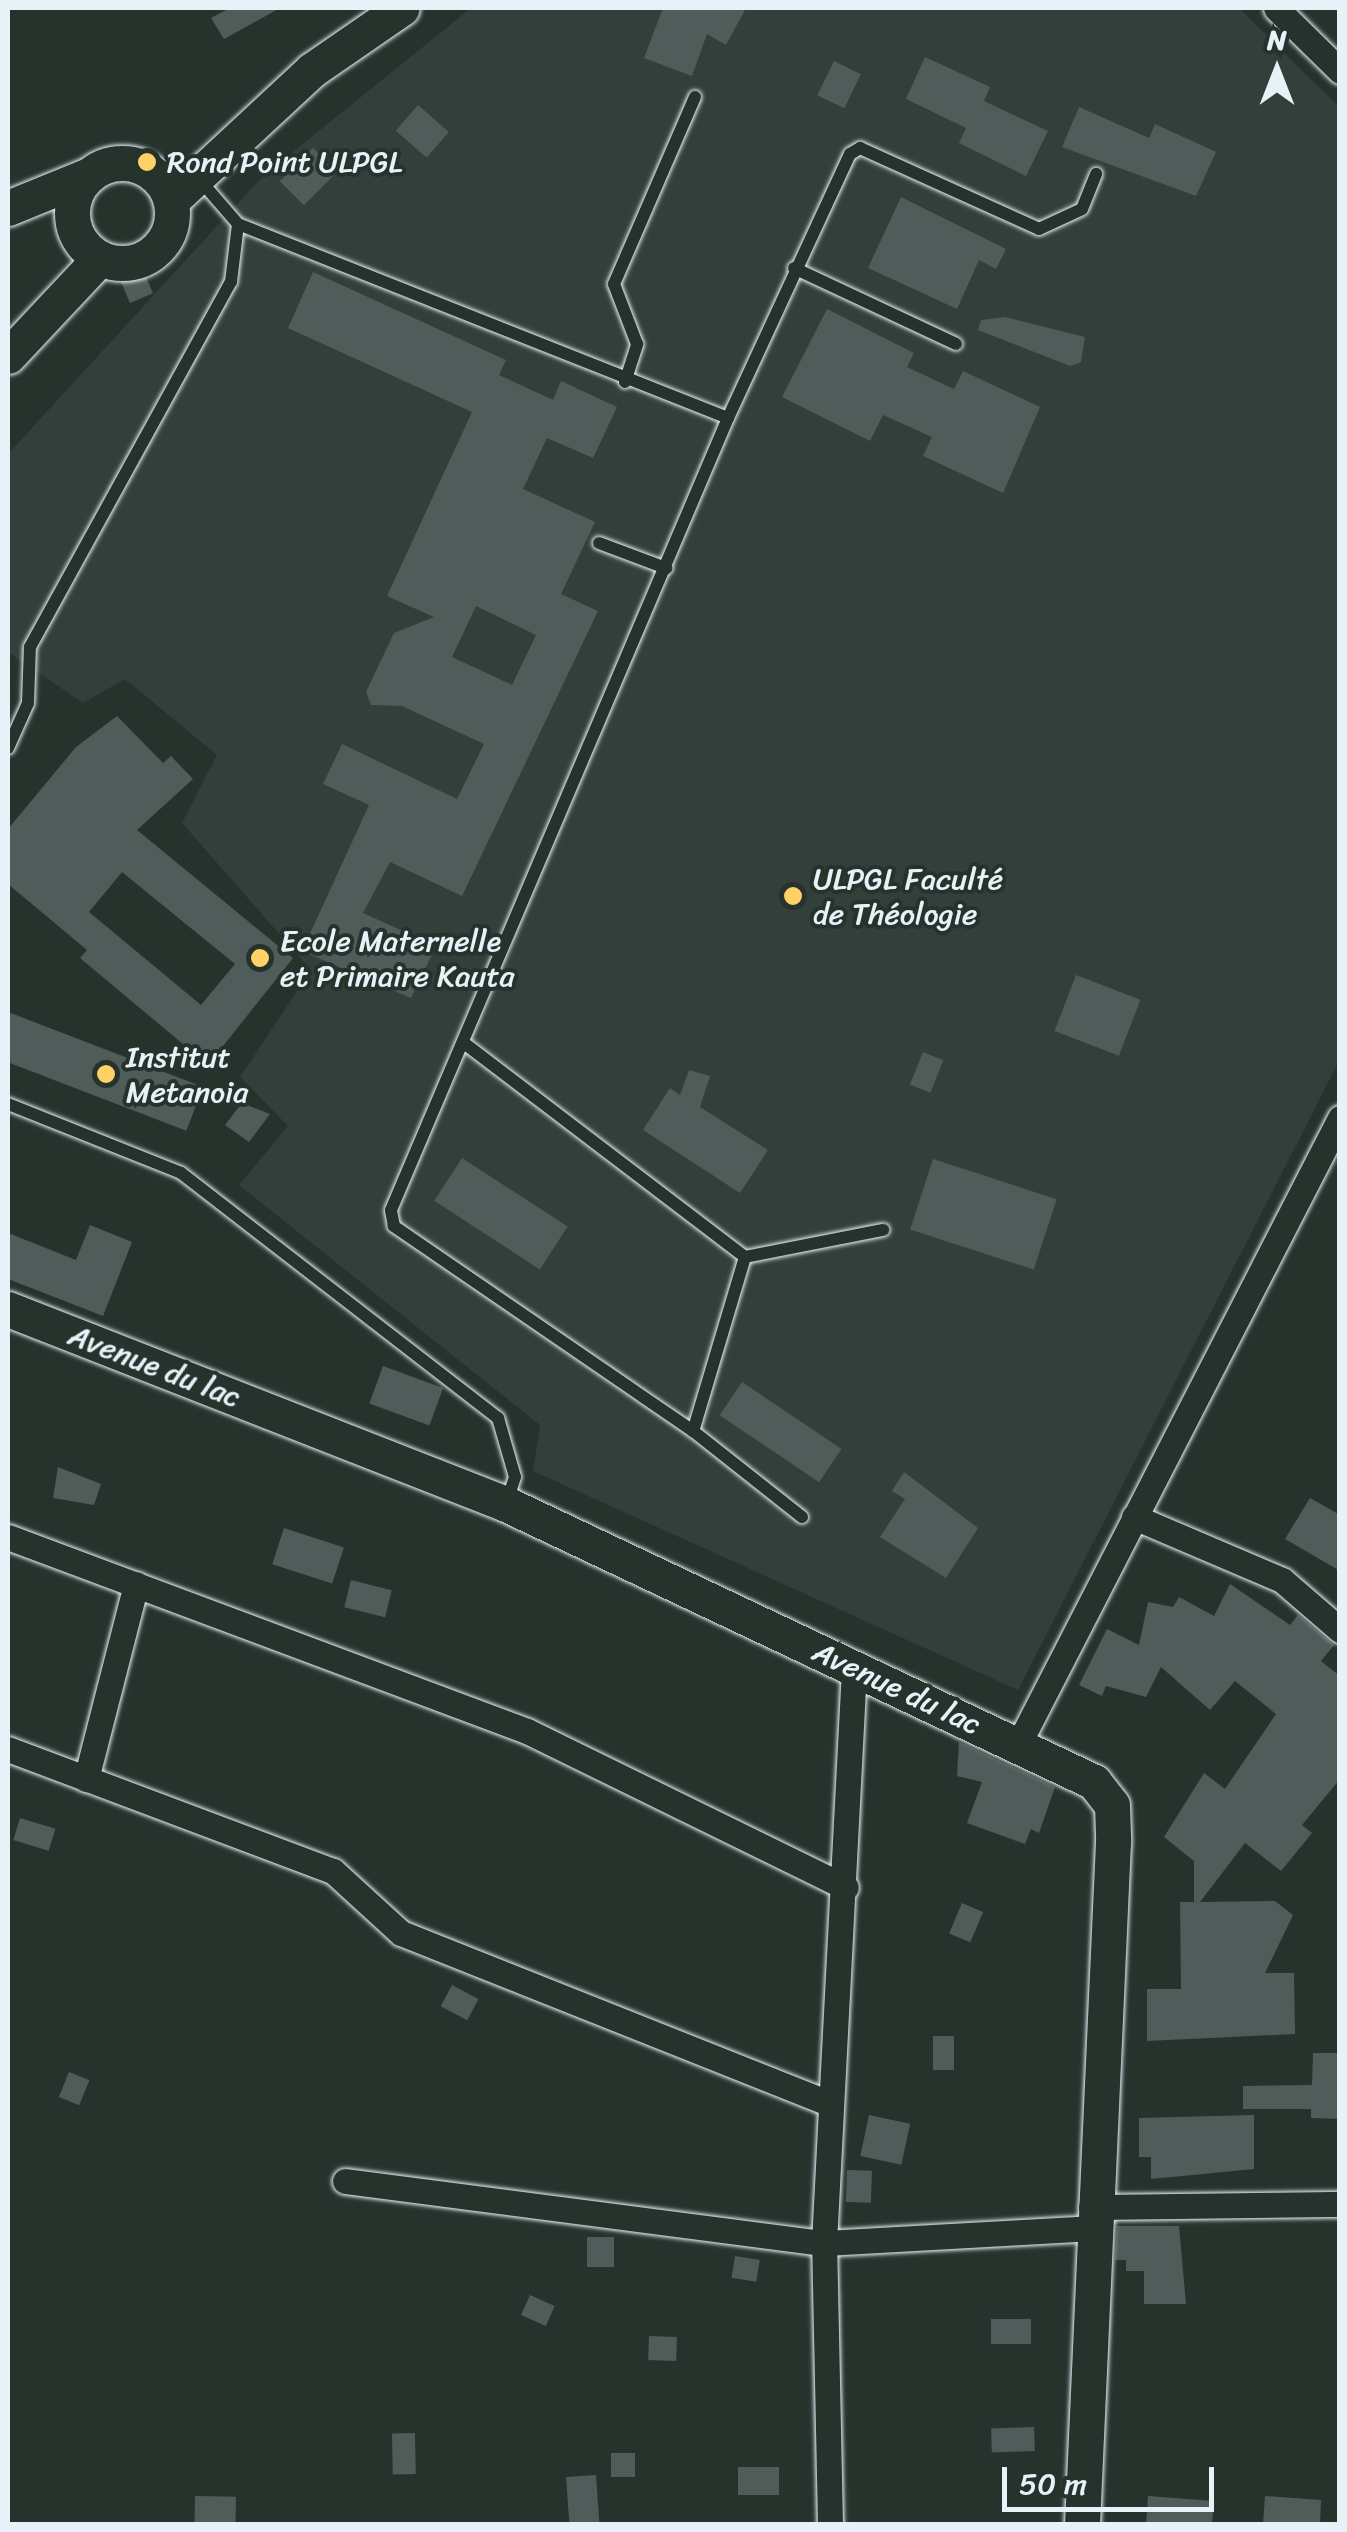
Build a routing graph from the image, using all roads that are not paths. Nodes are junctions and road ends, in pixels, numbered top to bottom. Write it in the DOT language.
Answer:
graph roads {
  1 [pos="402,8"];
  2 [pos="1276,8"];
  3 [pos="1340,71"];
  4 [pos="695,98"];
  5 [pos="1096,174"];
  6 [pos="89,175"];
  7 [pos="185,188"];
  8 [pos="8,208"];
  9 [pos="238,224"];
  10 [pos="100,258"];
  11 [pos="794,268"];
  12 [pos="956,344"];
  13 [pos="8,356"];
  14 [pos="625,382"];
  15 [pos="728,418"];
  16 [pos="599,543"];
  17 [pos="666,568"];
  18 [pos="8,748"];
  19 [pos="464,1043"];
  20 [pos="8,1104"];
  21 [pos="1340,1118"];
  22 [pos="883,1230"];
  23 [pos="745,1257"];
  24 [pos="8,1309"];
  25 [pos="693,1431"];
  26 [pos="506,1504"];
  27 [pos="802,1517"];
  28 [pos="1134,1517"];
  29 [pos="8,1537"];
  30 [pos="136,1584"];
  31 [pos="1340,1630"];
  32 [pos="854,1668"];
  33 [pos="1018,1744"];
  34 [pos="8,1749"];
  35 [pos="86,1779"];
  36 [pos="846,1887"];
  37 [pos="830,2104"];
  38 [pos="345,2181"];
  39 [pos="1340,2204"];
  40 [pos="1091,2217"];
  41 [pos="824,2243"];
  42 [pos="830,2524"];
  43 [pos="1082,2524"];
  1 -- 7 [label="main road"];
  2 -- 3 [label="street"];
  4 -- 14 [label="lane"];
  5 -- 11 [label="lane"];
  6 -- 7 [label="main road"];
  6 -- 8 [label="main road"];
  6 -- 10 [label="main road"];
  7 -- 9 [label="lane"];
  7 -- 10 [label="main road"];
  9 -- 14 [label="lane"];
  9 -- 18 [label="lane"];
  10 -- 13 [label="main road"];
  11 -- 12 [label="lane"];
  11 -- 15 [label="lane"];
  14 -- 15 [label="lane"];
  15 -- 17 [label="lane"];
  16 -- 17 [label="lane"];
  17 -- 19 [label="lane"];
  19 -- 23 [label="lane"];
  19 -- 25 [label="lane"];
  20 -- 26 [label="lane"];
  21 -- 28 [label="street"];
  22 -- 23 [label="lane"];
  23 -- 25 [label="lane"];
  24 -- 26 [label="main road, Avenue du lac"];
  25 -- 27 [label="lane"];
  26 -- 32 [label="main road, Avenue du lac"];
  28 -- 31 [label="street"];
  28 -- 33 [label="street"];
  29 -- 30 [label="street"];
  30 -- 35 [label="street"];
  30 -- 36 [label="street"];
  32 -- 33 [label="main road, Avenue du lac"];
  32 -- 36 [label="street"];
  33 -- 40 [label="main road, Avenue du lac"];
  34 -- 35 [label="street"];
  35 -- 37 [label="street"];
  36 -- 37 [label="street"];
  37 -- 41 [label="street"];
  38 -- 41 [label="street"];
  39 -- 40 [label="street"];
  40 -- 41 [label="street"];
  40 -- 43 [label="main road, Avenue du lac"];
  41 -- 42 [label="street"];
}
